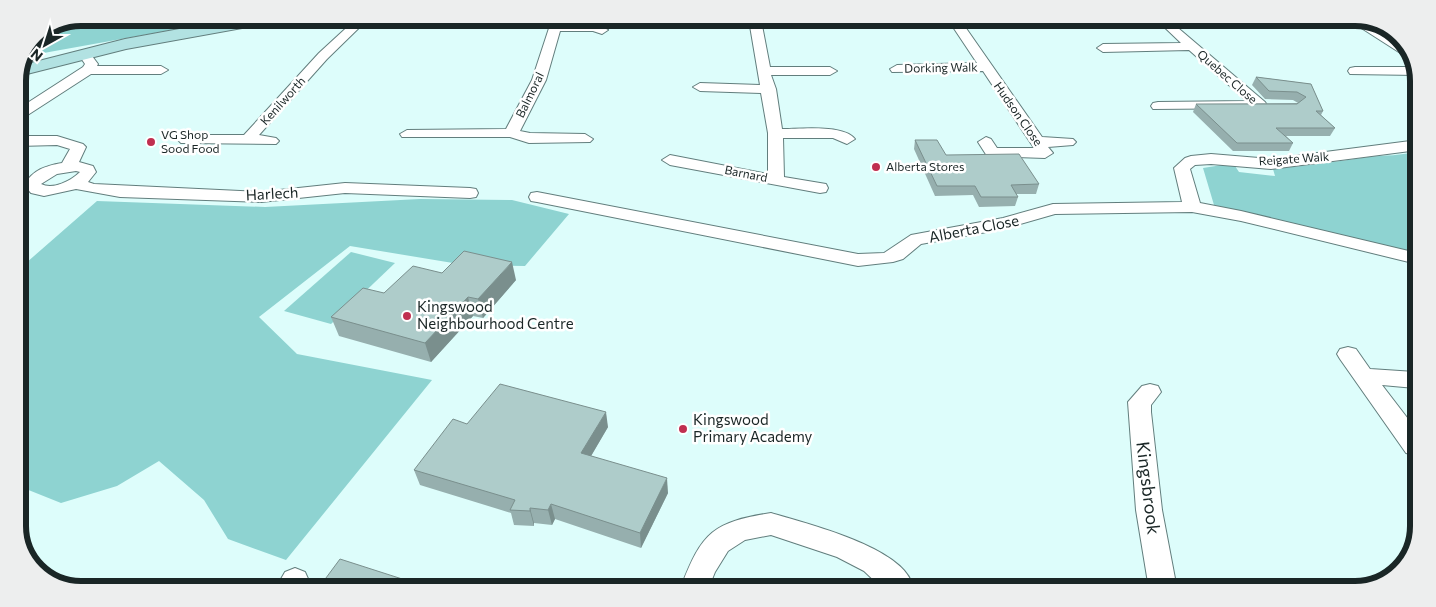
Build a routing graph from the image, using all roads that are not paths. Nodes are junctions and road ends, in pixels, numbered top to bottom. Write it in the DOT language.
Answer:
graph roads {
  1 [pos="220,26"];
  2 [pos="354,26"];
  3 [pos="555,26"];
  4 [pos="585,26"];
  5 [pos="756,26"];
  6 [pos="958,26"];
  7 [pos="1168,26"];
  8 [pos="1367,28"];
  9 [pos="602,30"];
  10 [pos="1396,45"];
  11 [pos="1192,46"];
  12 [pos="1103,48"];
  13 [pos="86,62"];
  14 [pos="1357,66"];
  15 [pos="155,68"];
  16 [pos="985,68"];
  17 [pos="897,69"];
  18 [pos="27,70"];
  19 [pos="765,71"];
  20 [pos="830,71"];
  21 [pos="1409,71"];
  22 [pos="700,87"];
  23 [pos="769,89"];
  24 [pos="1260,105"];
  25 [pos="1158,106"];
  26 [pos="1276,106"];
  27 [pos="26,109"];
  28 [pos="511,133"];
  29 [pos="775,133"];
  30 [pos="407,134"];
  31 [pos="248,139"];
  32 [pos="585,139"];
  33 [pos="847,139"];
  34 [pos="186,140"];
  35 [pos="26,141"];
  36 [pos="271,141"];
  37 [pos="986,142"];
  38 [pos="1038,142"];
  39 [pos="1068,142"];
  40 [pos="1410,146"];
  41 [pos="670,160"];
  42 [pos="68,166"];
  43 [pos="776,180"];
  44 [pos="75,184"];
  45 [pos="820,188"];
  46 [pos="26,190"];
  47 [pos="470,193"];
  48 [pos="537,197"];
  49 [pos="1192,207"];
  50 [pos="1410,257"];
  51 [pos="1348,354"];
  52 [pos="1363,376"];
  53 [pos="1410,380"];
  54 [pos="1150,392"];
  55 [pos="1410,439"];
  56 [pos="697,581"];
  57 [pos="895,581"];
  58 [pos="1162,581"];
  1 -- 13 [label="street"];
  2 -- 31 [label="street, Kenilworth"];
  3 -- 28 [label="street, Balmoral"];
  4 -- 9 [label="street, Balmoral"];
  5 -- 19 [label="street, Barnard"];
  6 -- 16 [label="street, Hudson Close"];
  7 -- 11 [label="street, Quebec Close"];
  8 -- 10 [label="street"];
  11 -- 12 [label="street"];
  11 -- 24 [label="street, Quebec Close"];
  13 -- 15 [label="street"];
  13 -- 18 [label="street"];
  13 -- 27 [label="street"];
  14 -- 21 [label="street"];
  16 -- 17 [label="street, Dorking Walk"];
  16 -- 38 [label="street, Hudson Close"];
  19 -- 20 [label="street"];
  19 -- 23 [label="street, Barnard"];
  22 -- 23 [label="street"];
  23 -- 29 [label="street, Barnard"];
  24 -- 25 [label="street, Quebec Close"];
  24 -- 26 [label="street"];
  28 -- 30 [label="street, Balmoral"];
  28 -- 32 [label="street, Balmoral"];
  29 -- 33 [label="street"];
  29 -- 43 [label="street, Barnard"];
  31 -- 34 [label="street, Kenilworth"];
  31 -- 36 [label="street"];
  35 -- 42 [label="street"];
  37 -- 38 [label="street, Hudson Close"];
  38 -- 39 [label="street"];
  40 -- 49 [label="street, Reigate Walk"];
  41 -- 43 [label="street, Barnard"];
  42 -- 44 [label="street"];
  42 -- 46 [label="street, Harlech"];
  43 -- 45 [label="street"];
  44 -- 46 [label="street, Harlech"];
  44 -- 47 [label="street, Harlech"];
  48 -- 49 [label="street, Alberta Close"];
  49 -- 50 [label="street, Alberta Close"];
  51 -- 52 [label="street"];
  52 -- 53 [label="street"];
  52 -- 55 [label="street"];
  54 -- 58 [label="street, Kingsbrook"];
  56 -- 57 [label="street"];
}
